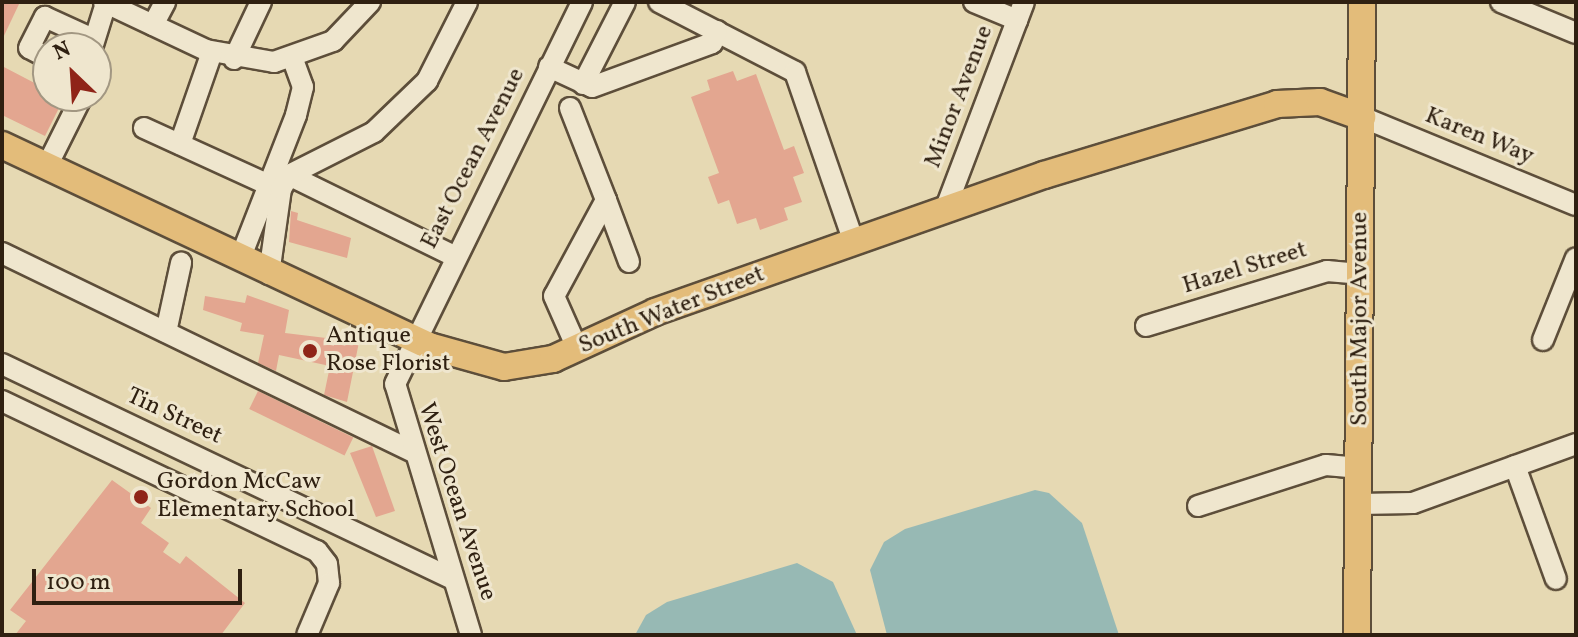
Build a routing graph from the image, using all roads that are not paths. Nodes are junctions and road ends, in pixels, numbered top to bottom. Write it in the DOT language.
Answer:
graph roads {
  1 [pos="165,2"];
  2 [pos="261,2"];
  3 [pos="370,2"];
  4 [pos="467,2"];
  5 [pos="582,2"];
  6 [pos="625,2"];
  7 [pos="659,2"];
  8 [pos="974,2"];
  9 [pos="1362,2"];
  10 [pos="1501,2"];
  11 [pos="109,3"];
  12 [pos="1020,11"];
  13 [pos="153,25"];
  14 [pos="717,31"];
  15 [pos="37,32"];
  16 [pos="73,32"];
  17 [pos="97,32"];
  18 [pos="1576,33"];
  19 [pos="212,52"];
  20 [pos="234,59"];
  21 [pos="293,59"];
  22 [pos="549,67"];
  23 [pos="583,84"];
  24 [pos="570,108"];
  25 [pos="74,112"];
  26 [pos="1362,117"];
  27 [pos="144,128"];
  28 [pos="180,144"];
  29 [pos="2,145"];
  30 [pos="47,166"];
  31 [pos="289,175"];
  32 [pos="269,185"];
  33 [pos="606,200"];
  34 [pos="1576,205"];
  35 [pos="945,210"];
  36 [pos="854,242"];
  37 [pos="2,253"];
  38 [pos="454,256"];
  39 [pos="1576,258"];
  40 [pos="240,259"];
  41 [pos="629,262"];
  42 [pos="181,263"];
  43 [pos="269,274"];
  44 [pos="1360,274"];
  45 [pos="1146,326"];
  46 [pos="166,332"];
  47 [pos="414,339"];
  48 [pos="1543,340"];
  49 [pos="577,348"];
  50 [pos="2,364"];
  51 [pos="2,401"];
  52 [pos="1576,444"];
  53 [pos="413,452"];
  54 [pos="1515,466"];
  55 [pos="1360,468"];
  56 [pos="1359,504"];
  57 [pos="1198,506"];
  58 [pos="453,579"];
  59 [pos="1556,579"];
  60 [pos="307,635"];
  61 [pos="471,635"];
  62 [pos="1357,635"];
  1 -- 13 [label="street"];
  2 -- 20 [label="street"];
  3 -- 21 [label="street"];
  4 -- 31 [label="street"];
  5 -- 22 [label="street, East Ocean Avenue"];
  6 -- 23 [label="street"];
  7 -- 14 [label="street"];
  8 -- 12 [label="street"];
  9 -- 26 [label="main road, South Major Avenue"];
  10 -- 18 [label="street"];
  11 -- 13 [label="street"];
  11 -- 17 [label="street"];
  12 -- 35 [label="street, Minor Avenue"];
  13 -- 19 [label="street"];
  14 -- 23 [label="street"];
  14 -- 36 [label="street"];
  15 -- 16 [label="street"];
  19 -- 20 [label="street"];
  19 -- 28 [label="street"];
  20 -- 21 [label="street"];
  21 -- 32 [label="street"];
  22 -- 23 [label="street"];
  22 -- 38 [label="street, East Ocean Avenue"];
  24 -- 33 [label="street"];
  25 -- 30 [label="street"];
  26 -- 34 [label="street, Karen Way"];
  26 -- 35 [label="main road, South Water Street"];
  26 -- 44 [label="main road, South Major Avenue"];
  27 -- 28 [label="street"];
  28 -- 32 [label="street"];
  29 -- 30 [label="main road, South Water Street"];
  30 -- 40 [label="main road, South Water Street"];
  31 -- 38 [label="street"];
  31 -- 43 [label="street"];
  32 -- 40 [label="street"];
  33 -- 41 [label="street"];
  33 -- 49 [label="street"];
  35 -- 36 [label="main road, South Water Street"];
  36 -- 49 [label="main road, South Water Street"];
  37 -- 46 [label="street"];
  38 -- 47 [label="street, East Ocean Avenue"];
  39 -- 48 [label="street"];
  40 -- 43 [label="main road, South Water Street"];
  42 -- 46 [label="street"];
  43 -- 47 [label="main road, South Water Street"];
  44 -- 45 [label="street, Hazel Street"];
  44 -- 55 [label="main road, South Major Avenue"];
  46 -- 53 [label="street"];
  47 -- 49 [label="main road, South Water Street"];
  47 -- 53 [label="street, West Ocean Avenue"];
  50 -- 58 [label="street, Tin Street"];
  51 -- 60 [label="street"];
  52 -- 54 [label="street"];
  53 -- 58 [label="street, West Ocean Avenue"];
  54 -- 56 [label="street"];
  54 -- 59 [label="street"];
  55 -- 56 [label="main road, South Major Avenue"];
  55 -- 57 [label="street"];
  56 -- 62 [label="main road, South Major Avenue"];
  58 -- 61 [label="street, West Ocean Avenue"];
}
